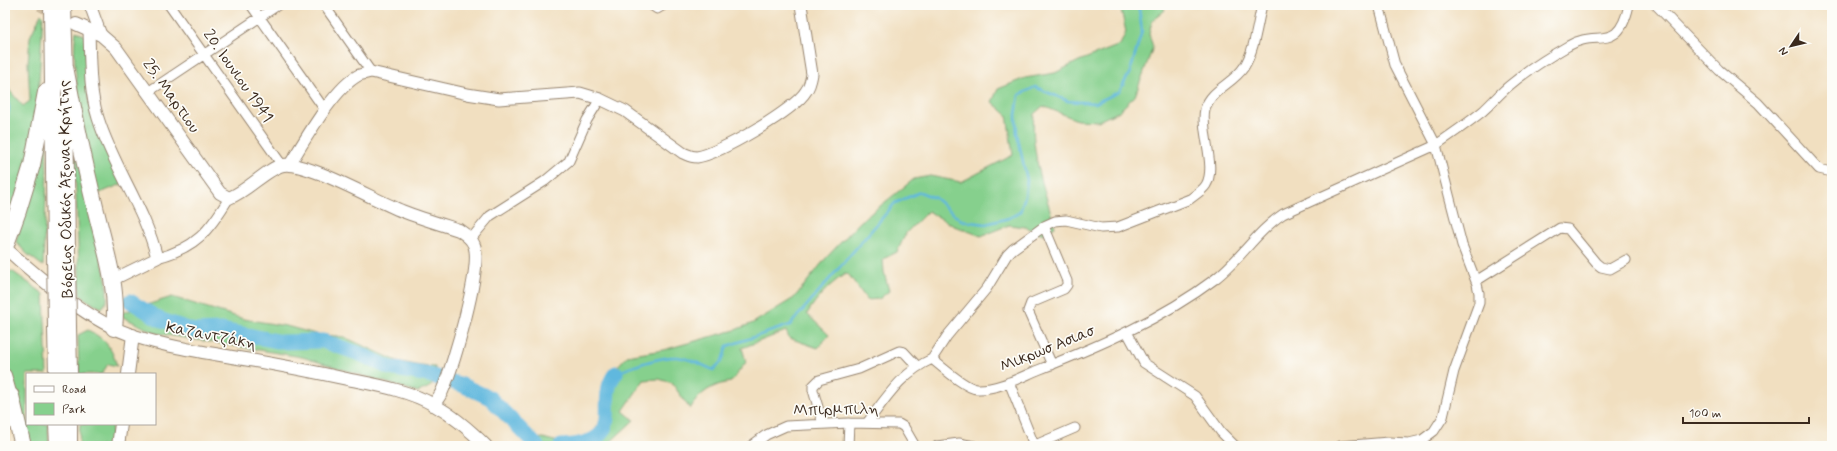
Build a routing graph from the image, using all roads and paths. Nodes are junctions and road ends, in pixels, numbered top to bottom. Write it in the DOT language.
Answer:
graph roads {
  1 [pos="52,5"];
  2 [pos="64,5"];
  3 [pos="90,5"];
  4 [pos="169,5"];
  5 [pos="251,5"];
  6 [pos="278,5"];
  7 [pos="324,5"];
  8 [pos="651,5"];
  9 [pos="664,5"];
  10 [pos="801,5"];
  11 [pos="1262,5"];
  12 [pos="1379,5"];
  13 [pos="1629,5"];
  14 [pos="1656,5"];
  15 [pos="259,18"];
  16 [pos="76,24"];
  17 [pos="89,30"];
  18 [pos="101,35"];
  19 [pos="205,54"];
  20 [pos="58,68"];
  21 [pos="371,72"];
  22 [pos="148,92"];
  23 [pos="600,99"];
  24 [pos="325,110"];
  25 [pos="1436,145"];
  26 [pos="286,165"];
  27 [pos="1832,172"];
  28 [pos="229,198"];
  29 [pos="1044,226"];
  30 [pos="470,240"];
  31 [pos="5,247"];
  32 [pos="157,258"];
  33 [pos="1626,260"];
  34 [pos="112,280"];
  35 [pos="1476,281"];
  36 [pos="62,328"];
  37 [pos="114,328"];
  38 [pos="1128,332"];
  39 [pos="133,335"];
  40 [pos="932,359"];
  41 [pos="1052,365"];
  42 [pos="917,366"];
  43 [pos="57,373"];
  44 [pos="68,373"];
  45 [pos="128,373"];
  46 [pos="5,375"];
  47 [pos="1009,382"];
  48 [pos="11,396"];
  49 [pos="434,405"];
  50 [pos="5,419"];
  51 [pos="849,423"];
  52 [pos="867,423"];
  53 [pos="823,424"];
  54 [pos="57,425"];
  55 [pos="69,425"];
  56 [pos="121,425"];
  57 [pos="1075,428"];
  58 [pos="1420,443"];
  59 [pos="23,446"];
  60 [pos="58,446"];
  61 [pos="70,446"];
  62 [pos="118,446"];
  63 [pos="486,446"];
  64 [pos="751,446"];
  65 [pos="848,446"];
  66 [pos="915,446"];
  67 [pos="940,446"];
  68 [pos="974,446"];
  69 [pos="1034,446"];
  70 [pos="1235,446"];
  71 [pos="1340,446"];
  1 -- 20 [label="highway, Βόρειος Οδικός Άξονας Κρήτης"];
  2 -- 20 [label="highway, Βόρειος Οδικός Άξονας Κρήτης"];
  3 -- 18 [label="street"];
  4 -- 19 [label="street, 20. Ιουνιου 1941"];
  5 -- 15 [label="street"];
  6 -- 15 [label="street"];
  7 -- 21 [label="street"];
  8 -- 9 [label="street"];
  10 -- 23 [label="street"];
  11 -- 29 [label="street"];
  12 -- 25 [label="street"];
  13 -- 25 [label="street, Μικρωσ Ασιασ"];
  14 -- 27 [label="street"];
  15 -- 19 [label="street"];
  15 -- 24 [label="street"];
  16 -- 17 [label="main road, 25. Μαρτιου"];
  17 -- 18 [label="main road, 25. Μαρτιου"];
  17 -- 32 [label="street"];
  18 -- 22 [label="main road, 25. Μαρτιου"];
  19 -- 22 [label="street"];
  19 -- 26 [label="street, 20. Ιουνιου 1941"];
  20 -- 31 [label="highway"];
  20 -- 34 [label="highway"];
  20 -- 36 [label="highway, Βόρειος Οδικός Άξονας Κρήτης, bridge"];
  21 -- 23 [label="street"];
  21 -- 24 [label="street"];
  22 -- 28 [label="main road, 25. Μαρτιου"];
  23 -- 30 [label="street"];
  24 -- 26 [label="street"];
  25 -- 35 [label="street"];
  25 -- 38 [label="street, Μικρωσ Ασιασ"];
  26 -- 28 [label="main road"];
  26 -- 30 [label="main road"];
  28 -- 32 [label="street"];
  29 -- 40 [label="street"];
  29 -- 41 [label="street"];
  30 -- 49 [label="main road"];
  31 -- 37 [label="main road, Καζαντζάκη"];
  32 -- 34 [label="street"];
  33 -- 35 [label="street"];
  34 -- 37 [label="highway"];
  35 -- 58 [label="street"];
  36 -- 43 [label="highway, Βόρειος Οδικός Άξονας Κρήτης"];
  36 -- 44 [label="highway, Βόρειος Οδικός Άξονας Κρήτης"];
  37 -- 39 [label="main road, Καζαντζάκη"];
  38 -- 41 [label="street, Μικρωσ Ασιασ"];
  38 -- 70 [label="street"];
  39 -- 45 [label="main road"];
  39 -- 49 [label="main road, Καζαντζάκη"];
  40 -- 42 [label="street"];
  40 -- 47 [label="street, Μικρωσ Ασιασ"];
  41 -- 47 [label="street, Μικρωσ Ασιασ"];
  42 -- 52 [label="street"];
  42 -- 53 [label="street"];
  46 -- 48 [label="main road"];
  47 -- 69 [label="street"];
  48 -- 50 [label="main road"];
  48 -- 59 [label="highway"];
  49 -- 63 [label="main road, Καζαντζάκη"];
  51 -- 52 [label="street, Μπιρμπιλη"];
  51 -- 53 [label="street, Μπιρμπιλη"];
  51 -- 65 [label="street"];
  52 -- 66 [label="street, Μπιρμπιλη"];
  53 -- 64 [label="street, Μπιρμπιλη"];
  54 -- 60 [label="highway"];
  55 -- 61 [label="highway"];
  56 -- 62 [label="main road"];
  57 -- 69 [label="street"];
  58 -- 71 [label="street"];
  67 -- 68 [label="street"];
}
